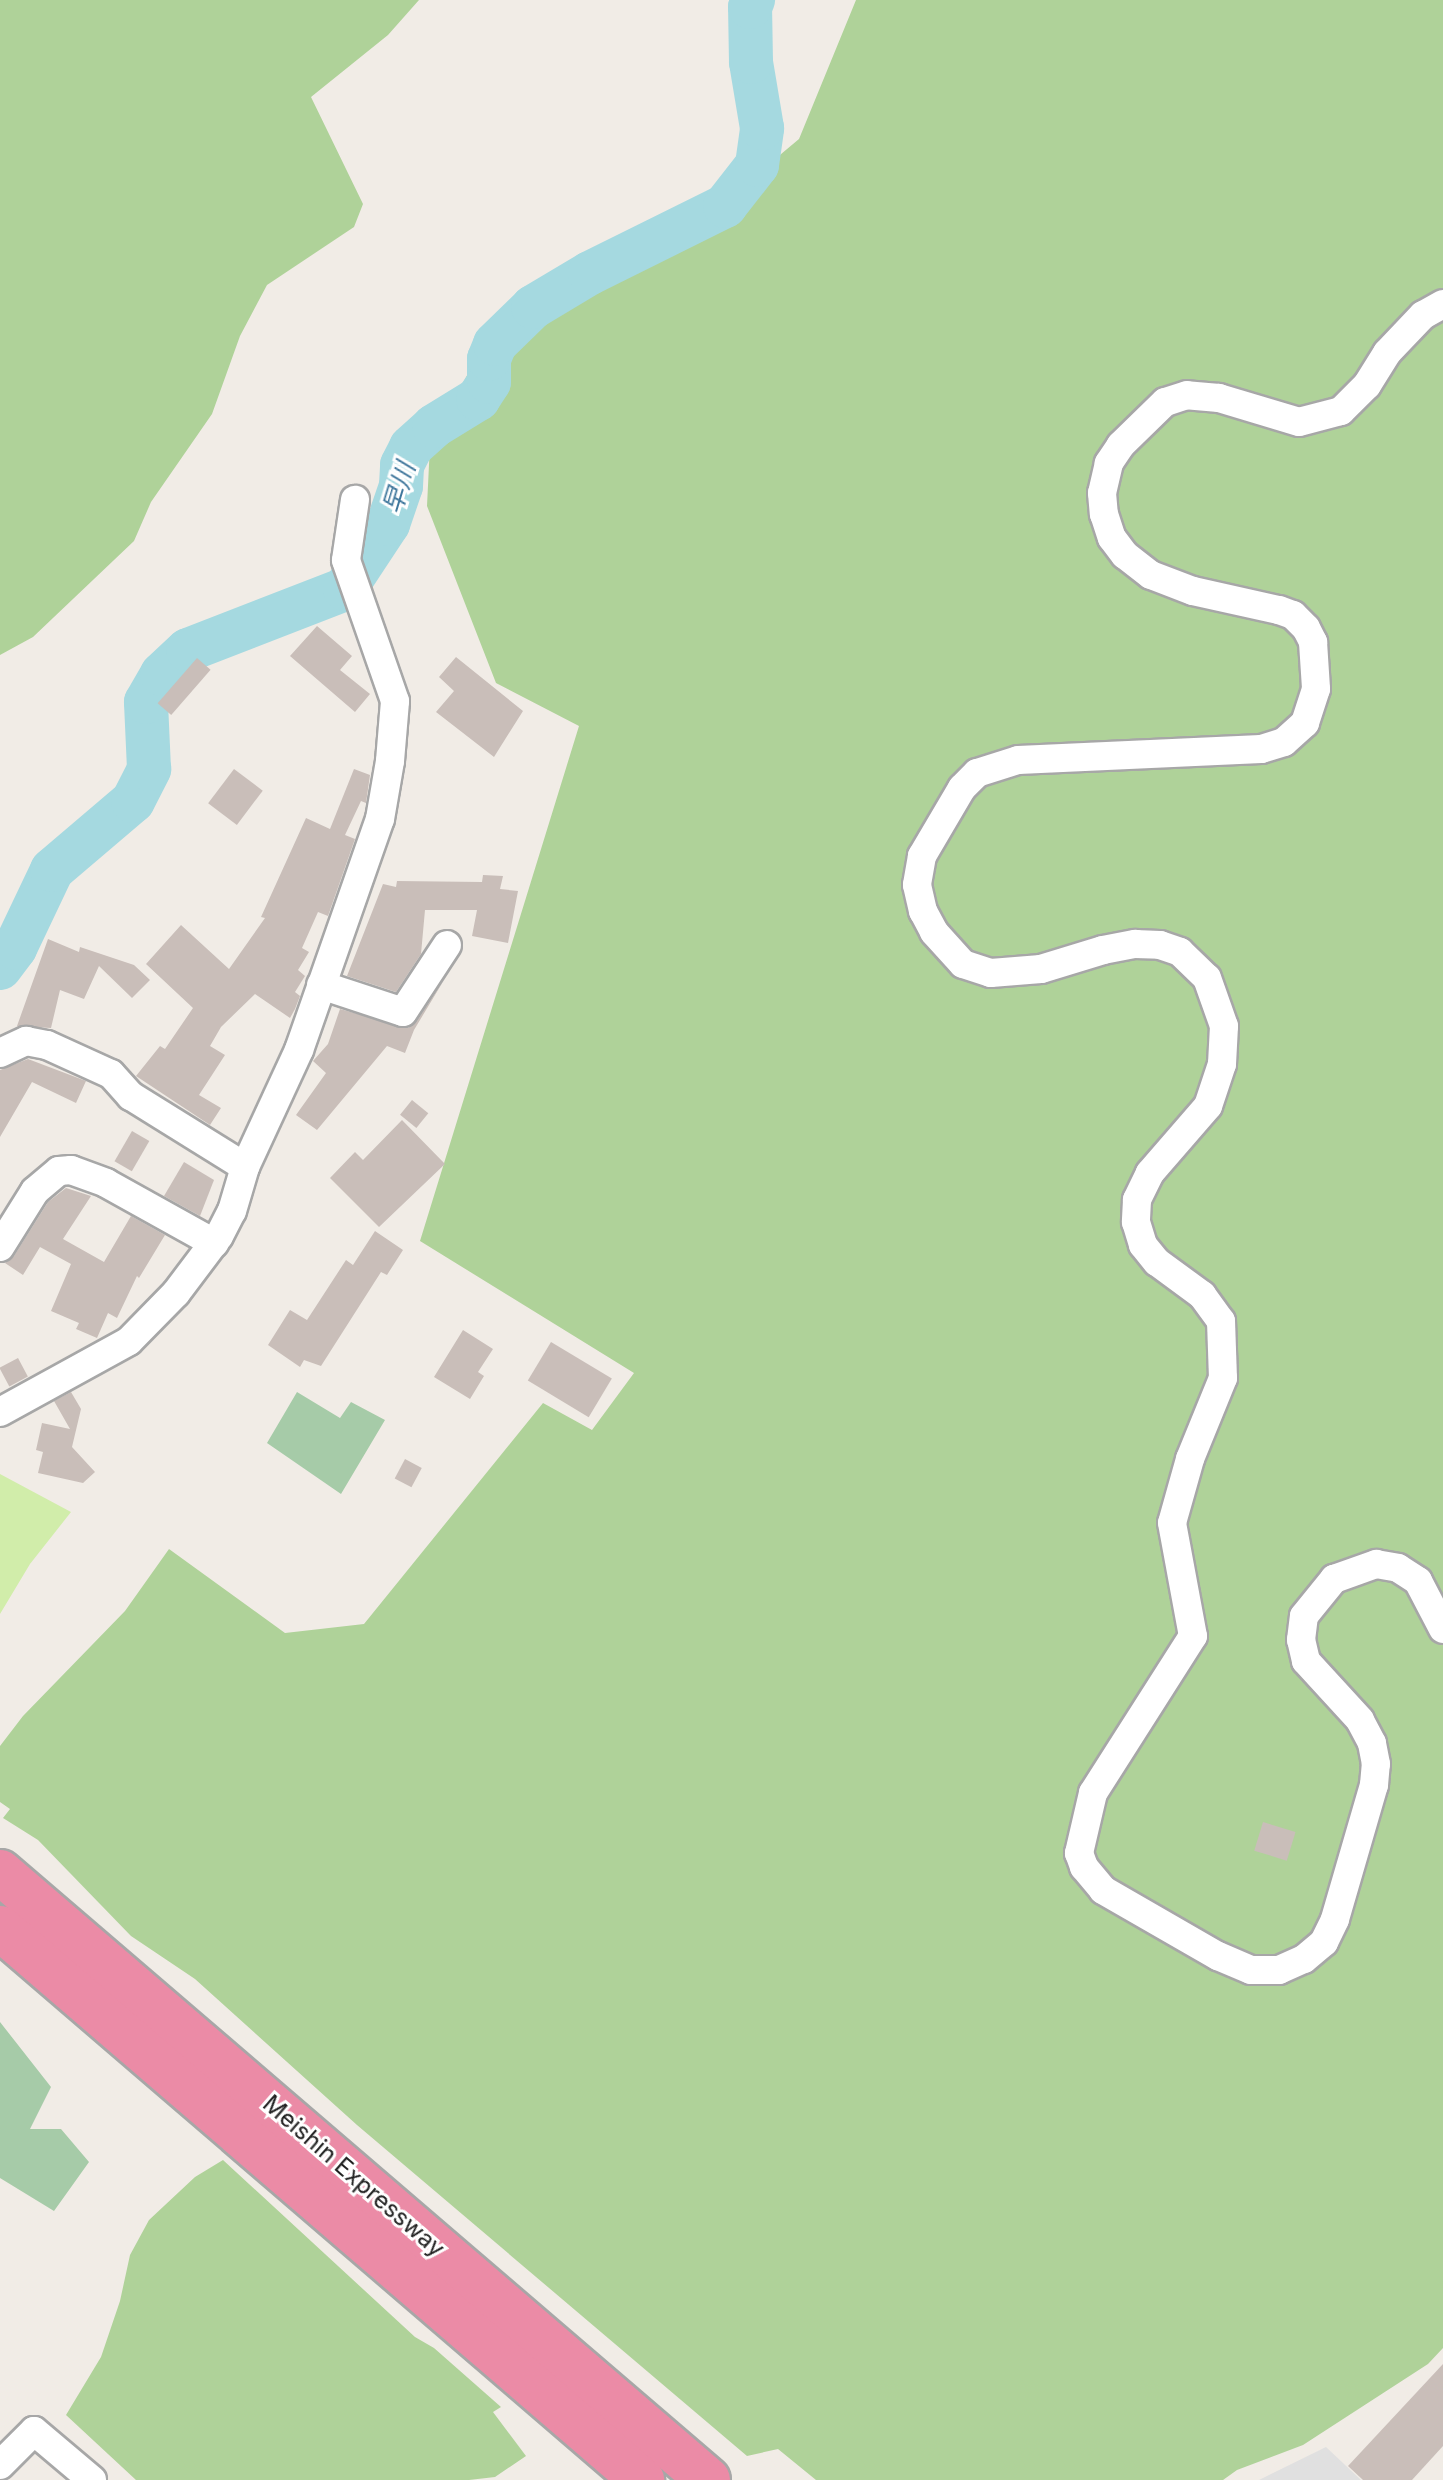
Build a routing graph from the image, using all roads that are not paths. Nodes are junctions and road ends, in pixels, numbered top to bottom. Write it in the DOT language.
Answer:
graph roads {
  1 [pos="1443,304"];
  2 [pos="355,500"];
  3 [pos="447,945"];
  4 [pos="321,985"];
  5 [pos="0,1053"];
  6 [pos="245,1167"];
  7 [pos="214,1243"];
  8 [pos="0,1247"];
  9 [pos="0,1412"];
  10 [pos="1443,1629"];
  11 [pos="0,1872"];
  12 [pos="0,1928"];
  13 [pos="0,2465"];
  14 [pos="92,2480"];
  15 [pos="642,2480"];
  16 [pos="708,2480"];
  1 -- 10 [label="street"];
  2 -- 4 [label="street"];
  3 -- 4 [label="street"];
  4 -- 6 [label="street"];
  5 -- 6 [label="street"];
  6 -- 7 [label="street"];
  7 -- 8 [label="street"];
  7 -- 9 [label="street"];
  11 -- 16 [label="highway, Meishin Expressway"];
  12 -- 15 [label="highway, Meishin Expressway"];
  13 -- 14 [label="street"];
}
